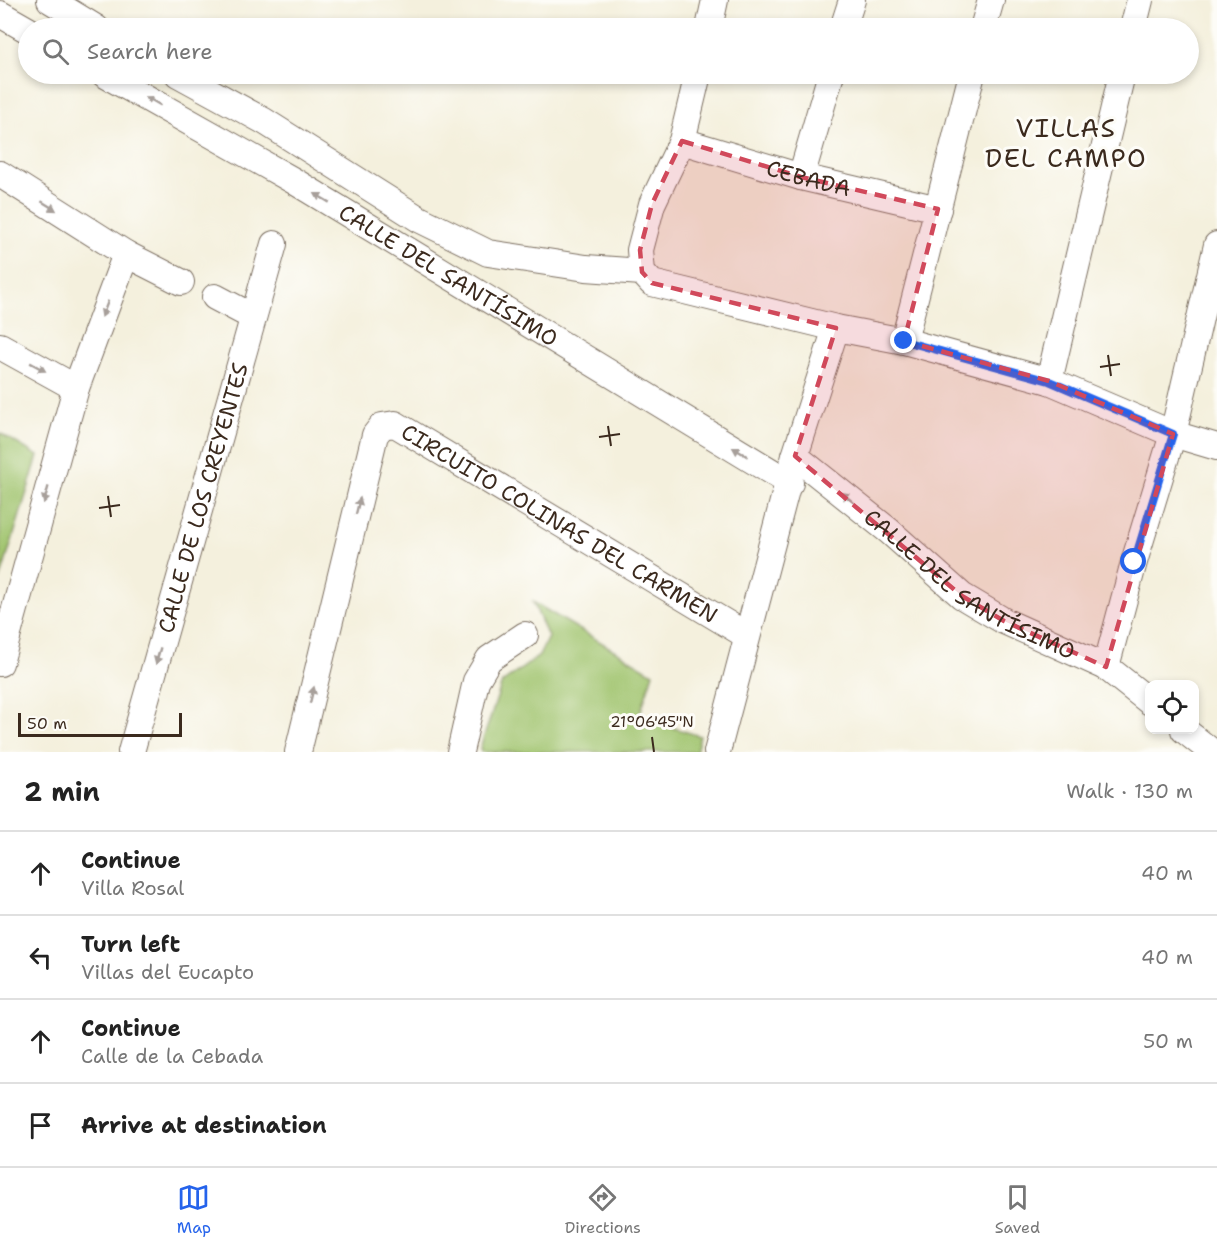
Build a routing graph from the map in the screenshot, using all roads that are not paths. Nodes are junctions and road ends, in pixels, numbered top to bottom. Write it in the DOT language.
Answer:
graph roads {
  1 [pos="50,0"];
  2 [pos="715,0"];
  3 [pos="852,0"];
  4 [pos="991,0"];
  5 [pos="1140,0"];
  6 [pos="0,14"];
  7 [pos="80,18"];
  8 [pos="711,18"];
  9 [pos="846,18"];
  10 [pos="986,18"];
  11 [pos="1136,18"];
  12 [pos="18,24"];
  13 [pos="122,84"];
  14 [pos="196,84"];
  15 [pos="696,84"];
  16 [pos="828,84"];
  17 [pos="969,84"];
  18 [pos="1120,84"];
  19 [pos="682,141"];
  20 [pos="0,174"];
  21 [pos="801,177"];
  22 [pos="938,209"];
  23 [pos="274,244"];
  24 [pos="1217,245"];
  25 [pos="126,254"];
  26 [pos="647,278"];
  27 [pos="180,282"];
  28 [pos="215,297"];
  29 [pos="253,317"];
  30 [pos="836,328"];
  31 [pos="904,341"];
  32 [pos="0,346"];
  33 [pos="1049,381"];
  34 [pos="76,388"];
  35 [pos="1173,434"];
  36 [pos="1217,447"];
  37 [pos="795,456"];
  38 [pos="790,483"];
  39 [pos="525,635"];
  40 [pos="746,635"];
  41 [pos="1,652"];
  42 [pos="1106,667"];
  43 [pos="1145,699"];
  44 [pos="1190,734"];
  45 [pos="131,752"];
  46 [pos="298,752"];
  47 [pos="460,752"];
  48 [pos="717,752"];
  49 [pos="1212,752"];
  1 -- 7 [label="street"];
  2 -- 8 [label="street"];
  3 -- 9 [label="street"];
  4 -- 10 [label="street"];
  5 -- 11 [label="street"];
  6 -- 12 [label="street"];
  38 -- 13 [label="street, CALLE DEL SANTÍSIMO, one-way"];
  14 -- 26 [label="street"];
  15 -- 19 [label="street"];
  16 -- 21 [label="street"];
  17 -- 22 [label="street"];
  18 -- 33 [label="street"];
  19 -- 21 [label="street, CEBADA"];
  19 -- 26 [label="street"];
  20 -- 25 [label="street, one-way"];
  21 -- 22 [label="street, CEBADA"];
  22 -- 31 [label="street"];
  23 -- 29 [label="street, CALLE DE LOS CREYENTES"];
  24 -- 35 [label="street"];
  25 -- 27 [label="street"];
  25 -- 34 [label="street, one-way"];
  26 -- 30 [label="street"];
  28 -- 29 [label="street"];
  29 -- 45 [label="street, CALLE DE LOS CREYENTES, one-way"];
  30 -- 31 [label="street"];
  30 -- 37 [label="street"];
  31 -- 33 [label="street"];
  32 -- 34 [label="street, one-way"];
  33 -- 35 [label="street"];
  34 -- 41 [label="street, one-way"];
  35 -- 36 [label="street"];
  35 -- 42 [label="street"];
  37 -- 38 [label="street"];
  42 -- 37 [label="street, CALLE DEL SANTÍSIMO, one-way"];
  38 -- 40 [label="street"];
  39 -- 47 [label="street"];
  46 -- 40 [label="street, CIRCUITO COLINAS DEL CARMEN, one-way"];
  40 -- 48 [label="street"];
  42 -- 43 [label="street, CALLE DEL SANTÍSIMO"];
  44 -- 49 [label="street"];
}
